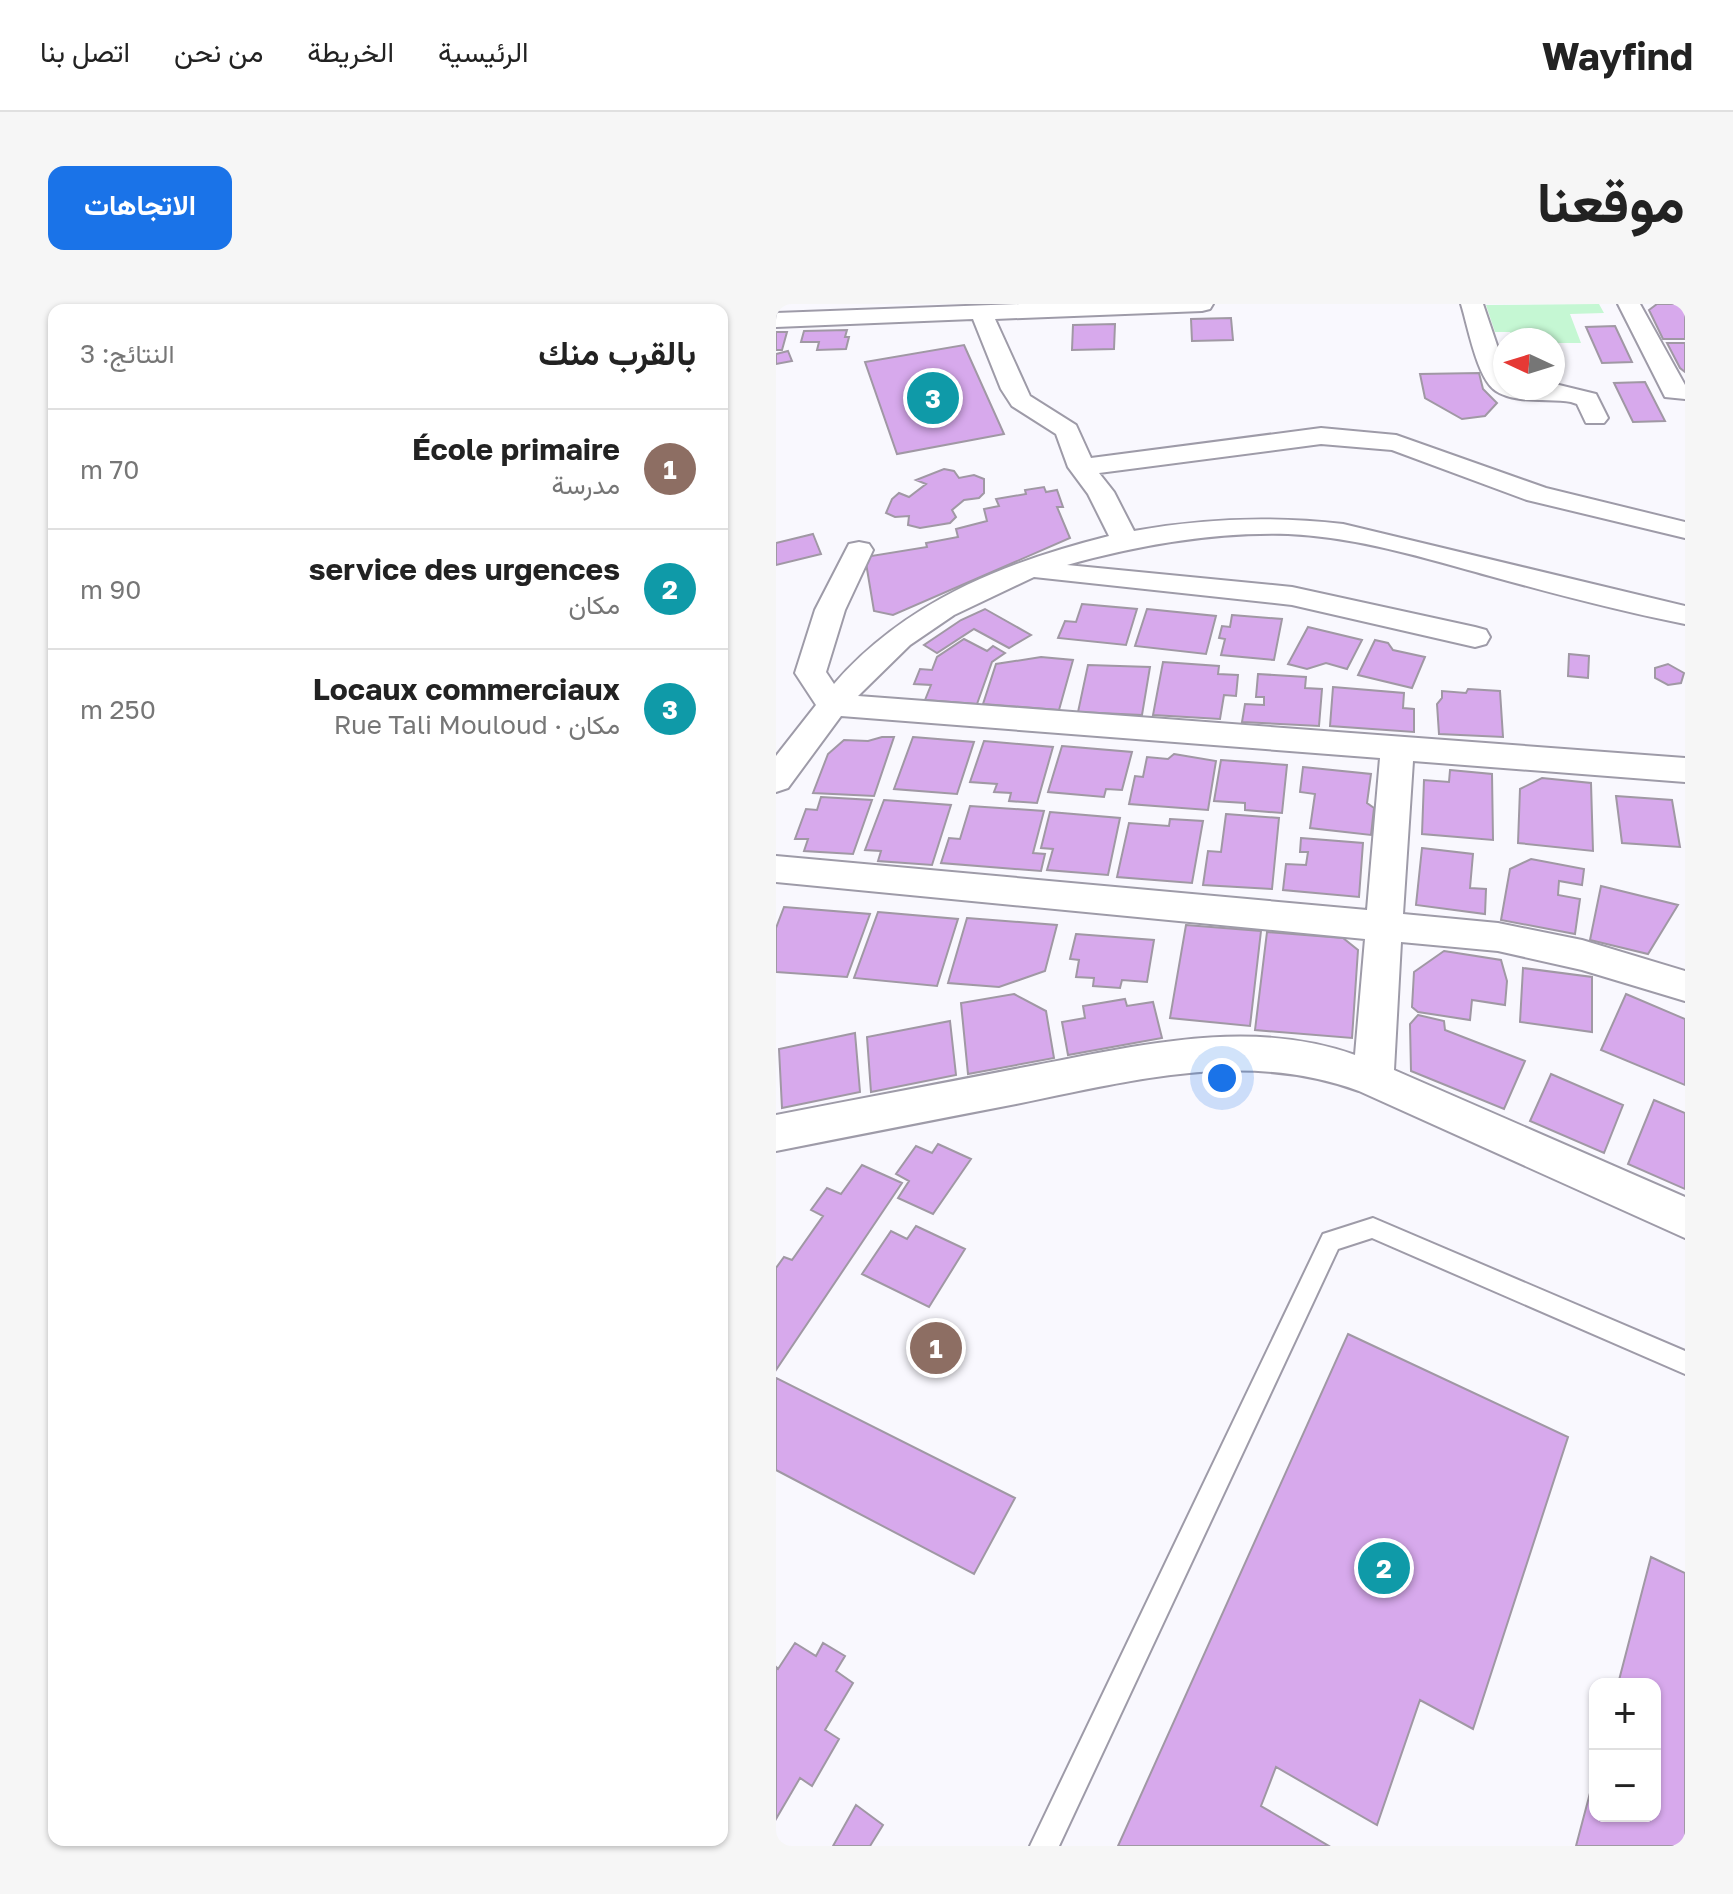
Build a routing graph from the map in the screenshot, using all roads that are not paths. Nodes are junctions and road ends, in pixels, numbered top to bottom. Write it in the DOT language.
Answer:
graph roads {
  1 [pos="861,304"];
  2 [pos="1202,304"];
  3 [pos="1472,304"];
  4 [pos="1629,304"];
  5 [pos="981,312"];
  6 [pos="887,315"];
  7 [pos="776,320"];
  8 [pos="1493,369"];
  9 [pos="1685,392"];
  10 [pos="1565,393"];
  11 [pos="1595,418"];
  12 [pos="1081,467"];
  13 [pos="1685,530"];
  14 [pos="1125,541"];
  15 [pos="859,550"];
  16 [pos="1029,571"];
  17 [pos="1685,615"];
  18 [pos="1475,637"];
  19 [pos="832,705"];
  20 [pos="1397,750"];
  21 [pos="1685,770"];
  22 [pos="776,780"];
  23 [pos="776,869"];
  24 [pos="1384,925"];
  25 [pos="1685,986"];
  26 [pos="1373,1079"];
  27 [pos="776,1133"];
  28 [pos="1685,1218"];
  29 [pos="1685,1363"];
  30 [pos="1044,1846"];
  1 -- 6 [label="street"];
  2 -- 5 [label="street"];
  3 -- 8 [label="street"];
  4 -- 9 [label="street"];
  5 -- 6 [label="street"];
  5 -- 12 [label="street"];
  6 -- 7 [label="street"];
  10 -- 11 [label="street"];
  12 -- 13 [label="street"];
  12 -- 14 [label="street"];
  14 -- 16 [label="street"];
  14 -- 17 [label="street"];
  15 -- 19 [label="street"];
  16 -- 18 [label="street"];
  16 -- 19 [label="street"];
  19 -- 20 [label="street"];
  19 -- 22 [label="street"];
  20 -- 21 [label="street"];
  20 -- 24 [label="street"];
  23 -- 24 [label="street"];
  24 -- 25 [label="street"];
  24 -- 26 [label="street"];
  26 -- 27 [label="street"];
  26 -- 28 [label="street"];
  29 -- 30 [label="lane"];
}
